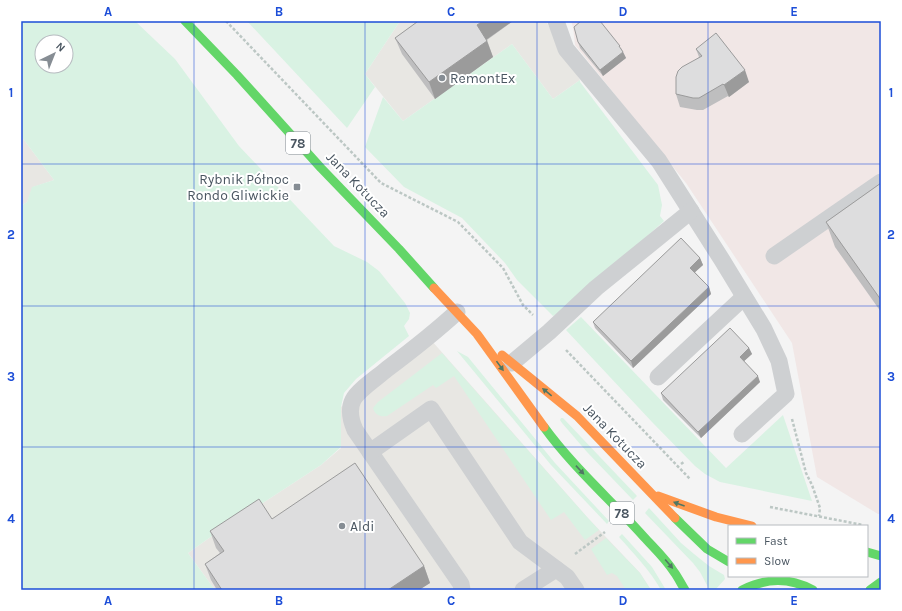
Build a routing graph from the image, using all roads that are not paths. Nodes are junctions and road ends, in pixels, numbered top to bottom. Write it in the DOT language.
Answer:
graph roads {
  1 [pos="185,21"];
  2 [pos="556,21"];
  3 [pos="881,182"];
  4 [pos="691,211"];
  5 [pos="774,256"];
  6 [pos="744,297"];
  7 [pos="456,312"];
  8 [pos="477,334"];
  9 [pos="512,363"];
  10 [pos="658,377"];
  11 [pos="742,434"];
  12 [pos="370,452"];
  13 [pos="651,494"];
  14 [pos="747,525"];
  15 [pos="868,552"];
  16 [pos="881,556"];
  17 [pos="728,561"];
  18 [pos="556,569"];
  19 [pos="766,577"];
  20 [pos="774,580"];
  21 [pos="881,582"];
  22 [pos="462,590"];
  23 [pos="523,590"];
  24 [pos="576,590"];
  25 [pos="685,590"];
  26 [pos="742,590"];
  27 [pos="813,590"];
  28 [pos="870,590"];
  1 -- 7 [label="main road, Jana Kotucza / 78"];
  2 -- 4 [label="lane"];
  3 -- 5 [label="lane"];
  4 -- 6 [label="lane"];
  4 -- 9 [label="lane"];
  6 -- 10 [label="lane"];
  6 -- 11 [label="lane"];
  7 -- 8 [label="main road, Jana Kotucza / 78"];
  7 -- 12 [label="lane"];
  8 -- 9 [label="main road, Jana Kotucza / 78"];
  8 -- 25 [label="main road, Jana Kotucza / 78, one-way"];
  13 -- 9 [label="main road, Jana Kotucza / 78, one-way"];
  12 -- 18 [label="lane"];
  12 -- 22 [label="lane"];
  14 -- 13 [label="main road, 78, one-way"];
  13 -- 17 [label="main road, Jana Kotucza / 78"];
  15 -- 16 [label="main road"];
  18 -- 23 [label="lane"];
  18 -- 24 [label="lane"];
  19 -- 20 [label="main road"];
  20 -- 26 [label="main road"];
  20 -- 27 [label="main road"];
  21 -- 28 [label="main road"];
}
